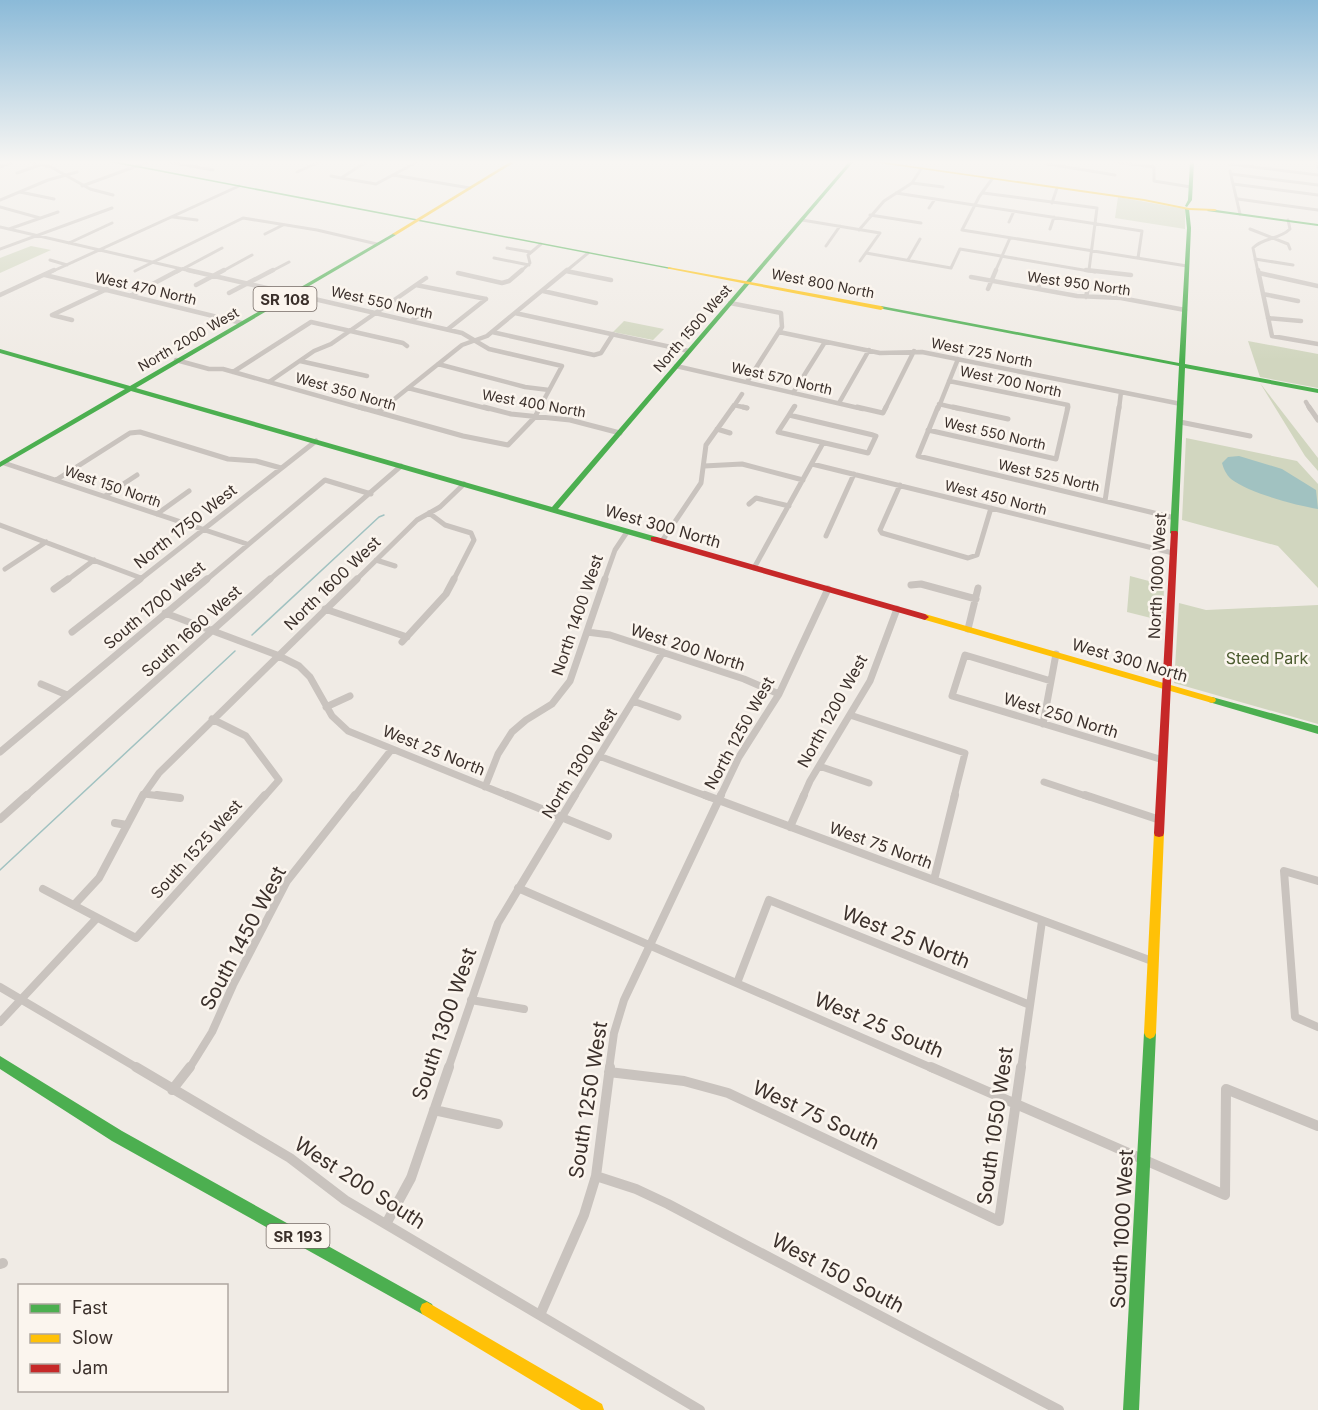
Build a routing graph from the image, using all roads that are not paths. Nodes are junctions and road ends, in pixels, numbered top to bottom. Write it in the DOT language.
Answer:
graph roads {
  1 [pos="4,228"];
  2 [pos="12,228"];
  3 [pos="56,228"];
  4 [pos="102,228"];
  5 [pos="148,228"];
  6 [pos="223,228"];
  7 [pos="277,228"];
  8 [pos="302,228"];
  9 [pos="404,228"];
  10 [pos="457,228"];
  11 [pos="795,228"];
  12 [pos="839,228"];
  13 [pos="849,228"];
  14 [pos="963,228"];
  15 [pos="1094,228"];
  16 [pos="1123,228"];
  17 [pos="1189,228"];
  18 [pos="1290,228"];
  19 [pos="9,229"];
  20 [pos="1250,229"];
  21 [pos="859,230"];
  22 [pos="265,234"];
  23 [pos="35,235"];
  24 [pos="1010,238"];
  25 [pos="1274,238"];
  26 [pos="920,239"];
  27 [pos="69,243"];
  28 [pos="377,244"];
  29 [pos="541,244"];
  30 [pos="826,246"];
  31 [pos="222,248"];
  32 [pos="507,248"];
  33 [pos="1,249"];
  34 [pos="1290,249"];
  35 [pos="100,250"];
  36 [pos="1094,251"];
  37 [pos="530,252"];
  38 [pos="588,253"];
  39 [pos="866,253"];
  40 [pos="252,255"];
  41 [pos="1002,256"];
  42 [pos="494,258"];
  43 [pos="1138,258"];
  44 [pos="1255,259"];
  45 [pos="50,260"];
  46 [pos="908,260"];
  47 [pos="861,261"];
  48 [pos="152,262"];
  49 [pos="289,262"];
  50 [pos="67,265"];
  51 [pos="529,265"];
  52 [pos="1293,265"];
  53 [pos="1187,266"];
  54 [pos="182,269"];
  55 [pos="1089,270"];
  56 [pos="135,271"];
  57 [pos="566,271"];
  58 [pos="458,273"];
  59 [pos="1259,273"];
  60 [pos="45,275"];
  61 [pos="1131,275"];
  62 [pos="213,276"];
  63 [pos="970,277"];
  64 [pos="426,278"];
  65 [pos="611,280"];
  66 [pos="1041,280"];
  67 [pos="992,281"];
  68 [pos="246,283"];
  69 [pos="748,283"];
  70 [pos="196,285"];
  71 [pos="416,285"];
  72 [pos="1318,286"];
  73 [pos="1088,288"];
  74 [pos="1038,289"];
  75 [pos="107,290"];
  76 [pos="988,290"];
  77 [pos="543,291"];
  78 [pos="229,293"];
  79 [pos="294,294"];
  80 [pos="1263,294"];
  81 [pos="0,295"];
  82 [pos="132,295"];
  83 [pos="1086,297"];
  84 [pos="1298,301"];
  85 [pos="596,303"];
  86 [pos="730,303"];
  87 [pos="427,310"];
  88 [pos="1185,310"];
  89 [pos="376,313"];
  90 [pos="516,313"];
  91 [pos="1268,318"];
  92 [pos="72,320"];
  93 [pos="411,321"];
  94 [pos="1301,321"];
  95 [pos="242,323"];
  96 [pos="448,329"];
  97 [pos="350,331"];
  98 [pos="492,332"];
  99 [pos="779,332"];
  100 [pos="613,334"];
  101 [pos="476,340"];
  102 [pos="825,342"];
  103 [pos="1318,344"];
  104 [pos="407,346"];
  105 [pos="869,350"];
  106 [pos="0,351"];
  107 [pos="689,351"];
  108 [pos="914,351"];
  109 [pos="958,359"];
  110 [pos="177,360"];
  111 [pos="300,360"];
  112 [pos="438,364"];
  113 [pos="1182,365"];
  114 [pos="676,366"];
  115 [pos="233,372"];
  116 [pos="367,376"];
  117 [pos="949,381"];
  118 [pos="269,382"];
  119 [pos="747,382"];
  120 [pos="129,388"];
  121 [pos="408,388"];
  122 [pos="549,390"];
  123 [pos="1318,391"];
  124 [pos="1120,392"];
  125 [pos="793,393"];
  126 [pos="742,394"];
  127 [pos="839,403"];
  128 [pos="939,404"];
  129 [pos="1181,404"];
  130 [pos="1318,404"];
  131 [pos="734,405"];
  132 [pos="795,406"];
  133 [pos="747,408"];
  134 [pos="379,411"];
  135 [pos="789,415"];
  136 [pos="535,417"];
  137 [pos="1008,419"];
  138 [pos="1318,420"];
  139 [pos="1180,422"];
  140 [pos="717,429"];
  141 [pos="928,430"];
  142 [pos="620,433"];
  143 [pos="730,433"];
  144 [pos="1250,436"];
  145 [pos="316,441"];
  146 [pos="823,443"];
  147 [pos="1056,459"];
  148 [pos="2,464"];
  149 [pos="812,464"];
  150 [pos="401,466"];
  151 [pos="704,466"];
  152 [pos="281,468"];
  153 [pos="854,474"];
  154 [pos="137,475"];
  155 [pos="56,480"];
  156 [pos="803,480"];
  157 [pos="464,484"];
  158 [pos="900,485"];
  159 [pos="189,491"];
  160 [pos="371,494"];
  161 [pos="105,496"];
  162 [pos="1105,501"];
  163 [pos="749,504"];
  164 [pos="789,506"];
  165 [pos="991,508"];
  166 [pos="553,510"];
  167 [pos="429,513"];
  168 [pos="157,514"];
  169 [pos="1175,518"];
  170 [pos="0,525"];
  171 [pos="203,530"];
  172 [pos="627,531"];
  173 [pos="826,536"];
  174 [pos="662,541"];
  175 [pos="46,542"];
  176 [pos="247,544"];
  177 [pos="1173,553"];
  178 [pos="94,560"];
  179 [pos="376,560"];
  180 [pos="395,566"];
  181 [pos="754,568"];
  182 [pos="5,569"];
  183 [pos="141,578"];
  184 [pos="911,585"];
  185 [pos="978,588"];
  186 [pos="54,589"];
  187 [pos="828,589"];
  188 [pos="975,599"];
  189 [pos="325,609"];
  190 [pos="897,609"];
  191 [pos="165,613"];
  192 [pos="968,629"];
  193 [pos="211,631"];
  194 [pos="72,632"];
  195 [pos="586,632"];
  196 [pos="663,652"];
  197 [pos="1056,654"];
  198 [pos="277,655"];
  199 [pos="1051,681"];
  200 [pos="41,684"];
  201 [pos="1167,687"];
  202 [pos="779,694"];
  203 [pos="67,695"];
  204 [pos="350,696"];
  205 [pos="633,701"];
  206 [pos="326,707"];
  207 [pos="850,715"];
  208 [pos="678,717"];
  209 [pos="212,719"];
  210 [pos="1043,724"];
  211 [pos="1318,730"];
  212 [pos="392,749"];
  213 [pos="0,752"];
  214 [pos="599,756"];
  215 [pos="1163,760"];
  216 [pos="819,766"];
  217 [pos="1044,782"];
  218 [pos="869,783"];
  219 [pos="485,787"];
  220 [pos="144,794"];
  221 [pos="180,798"];
  222 [pos="719,800"];
  223 [pos="561,817"];
  224 [pos="0,819"];
  225 [pos="1160,820"];
  226 [pos="115,823"];
  227 [pos="128,825"];
  228 [pos="790,827"];
  229 [pos="608,836"];
  230 [pos="547,840"];
  231 [pos="934,880"];
  232 [pos="1318,881"];
  233 [pos="518,888"];
  234 [pos="43,890"];
  235 [pos="675,892"];
  236 [pos="74,905"];
  237 [pos="97,918"];
  238 [pos="1042,921"];
  239 [pos="650,945"];
  240 [pos="1152,961"];
  241 [pos="737,983"];
  242 [pos="0,987"];
  243 [pos="21,999"];
  244 [pos="471,1000"];
  245 [pos="1030,1005"];
  246 [pos="524,1009"];
  247 [pos="0,1022"];
  248 [pos="1318,1027"];
  249 [pos="1149,1049"];
  250 [pos="0,1062"];
  251 [pos="609,1072"];
  252 [pos="172,1090"];
  253 [pos="1016,1104"];
  254 [pos="434,1110"];
  255 [pos="498,1124"];
  256 [pos="1318,1126"];
  257 [pos="1143,1159"];
  258 [pos="596,1176"];
  259 [pos="999,1221"];
  260 [pos="386,1224"];
  261 [pos="540,1315"];
  262 [pos="596,1410"];
  263 [pos="700,1410"];
  264 [pos="1059,1410"];
  265 [pos="1131,1410"];
  1 -- 19 [label="street, West 550 North"];
  2 -- 19 [label="street"];
  3 -- 23 [label="street"];
  4 -- 27 [label="street"];
  5 -- 35 [label="street"];
  6 -- 48 [label="street"];
  7 -- 22 [label="street"];
  8 -- 28 [label="street"];
  9 -- 28 [label="street, North 2000 West / SR 108"];
  10 -- 29 [label="street, West 800 North"];
  11 -- 69 [label="street, North 1500 West"];
  12 -- 30 [label="street"];
  13 -- 21 [label="street"];
  14 -- 24 [label="street"];
  15 -- 36 [label="street"];
  16 -- 43 [label="street"];
  17 -- 53 [label="street, North 1000 West"];
  18 -- 25 [label="street"];
  19 -- 23 [label="street, West 550 North"];
  20 -- 25 [label="street"];
  21 -- 39 [label="street"];
  23 -- 27 [label="street, West 550 North"];
  23 -- 33 [label="street"];
  24 -- 36 [label="street"];
  24 -- 41 [label="street"];
  25 -- 34 [label="street"];
  25 -- 44 [label="street"];
  26 -- 46 [label="street"];
  27 -- 35 [label="street, West 550 North"];
  28 -- 79 [label="street, North 2000 West / SR 108"];
  29 -- 37 [label="street"];
  29 -- 38 [label="street, West 800 North"];
  31 -- 54 [label="street"];
  32 -- 37 [label="street"];
  35 -- 48 [label="street, West 550 North"];
  35 -- 50 [label="street"];
  36 -- 43 [label="street"];
  36 -- 55 [label="street"];
  37 -- 51 [label="street"];
  38 -- 57 [label="street"];
  38 -- 69 [label="street, West 800 North"];
  39 -- 46 [label="street"];
  39 -- 47 [label="street"];
  40 -- 62 [label="street"];
  41 -- 46 [label="street"];
  41 -- 55 [label="street"];
  41 -- 67 [label="street"];
  42 -- 51 [label="street"];
  43 -- 53 [label="street"];
  44 -- 52 [label="street"];
  44 -- 59 [label="street"];
  45 -- 50 [label="street"];
  48 -- 54 [label="street, West 550 North"];
  48 -- 56 [label="street"];
  49 -- 68 [label="street"];
  50 -- 60 [label="street"];
  51 -- 58 [label="street"];
  53 -- 88 [label="street, North 1000 West"];
  54 -- 62 [label="street, West 550 North"];
  54 -- 82 [label="street"];
  55 -- 61 [label="street"];
  57 -- 65 [label="street"];
  57 -- 77 [label="street"];
  59 -- 72 [label="street"];
  59 -- 80 [label="street"];
  60 -- 75 [label="street, West 470 North"];
  60 -- 81 [label="street"];
  62 -- 68 [label="street, West 550 North"];
  62 -- 70 [label="street"];
  63 -- 67 [label="street, West 950 North"];
  64 -- 71 [label="street"];
  66 -- 74 [label="street"];
  67 -- 74 [label="street, West 950 North"];
  67 -- 76 [label="street"];
  68 -- 78 [label="street"];
  68 -- 79 [label="street, West 550 North"];
  69 -- 86 [label="street, North 1500 West"];
  69 -- 113 [label="street, West 800 North"];
  71 -- 89 [label="street"];
  71 -- 96 [label="street"];
  73 -- 83 [label="street"];
  74 -- 83 [label="street, West 950 North"];
  75 -- 82 [label="street, West 470 North"];
  75 -- 92 [label="street"];
  77 -- 85 [label="street"];
  77 -- 90 [label="street"];
  79 -- 89 [label="street, West 550 North"];
  79 -- 95 [label="street, North 2000 West / SR 108"];
  80 -- 84 [label="street"];
  80 -- 91 [label="street"];
  82 -- 95 [label="street, West 470 North"];
  83 -- 88 [label="street, West 950 North"];
  86 -- 99 [label="street"];
  86 -- 107 [label="street, North 1500 West"];
  87 -- 93 [label="street"];
  88 -- 113 [label="street, North 1000 West"];
  89 -- 93 [label="street, West 550 North"];
  89 -- 97 [label="street"];
  90 -- 98 [label="street"];
  90 -- 100 [label="street"];
  91 -- 94 [label="street"];
  91 -- 103 [label="street"];
  93 -- 96 [label="street, West 550 North"];
  95 -- 110 [label="street, North 2000 West / SR 108"];
  96 -- 101 [label="street, West 550 North"];
  97 -- 104 [label="street"];
  97 -- 111 [label="street"];
  97 -- 115 [label="street"];
  98 -- 100 [label="street"];
  98 -- 101 [label="street"];
  99 -- 102 [label="street, West 725 North"];
  99 -- 119 [label="street"];
  100 -- 107 [label="street"];
  101 -- 112 [label="street"];
  101 -- 122 [label="street"];
  102 -- 105 [label="street, West 725 North"];
  102 -- 125 [label="street"];
  105 -- 108 [label="street, West 725 North"];
  105 -- 127 [label="street"];
  106 -- 120 [label="street, West 300 North"];
  107 -- 114 [label="street, North 1500 West"];
  108 -- 109 [label="street, West 725 North"];
  108 -- 127 [label="street, West 570 North"];
  109 -- 117 [label="street"];
  109 -- 124 [label="street, West 725 North"];
  110 -- 115 [label="street, West 350 North"];
  110 -- 120 [label="street, North 2000 West / SR 108"];
  111 -- 116 [label="street"];
  111 -- 118 [label="street"];
  112 -- 121 [label="street"];
  112 -- 122 [label="street"];
  113 -- 123 [label="street, West 800 North"];
  113 -- 129 [label="street, North 1000 West"];
  114 -- 119 [label="street, West 570 North"];
  114 -- 142 [label="street, North 1500 West"];
  115 -- 118 [label="street, West 350 North"];
  117 -- 128 [label="street"];
  117 -- 147 [label="street, West 700 North"];
  118 -- 134 [label="street, West 350 North"];
  119 -- 125 [label="street, West 570 North"];
  120 -- 145 [label="street, West 300 North"];
  120 -- 148 [label="street, North 2000 West / SR 108"];
  121 -- 134 [label="street"];
  121 -- 136 [label="street, West 400 North"];
  122 -- 136 [label="street"];
  124 -- 129 [label="street, West 725 North"];
  124 -- 162 [label="street"];
  125 -- 127 [label="street, West 570 North"];
  126 -- 131 [label="street"];
  128 -- 137 [label="street"];
  128 -- 141 [label="street"];
  129 -- 139 [label="street, North 1000 West"];
  130 -- 138 [label="street"];
  131 -- 133 [label="street"];
  131 -- 140 [label="street"];
  132 -- 135 [label="street"];
  134 -- 136 [label="street, West 350 North"];
  135 -- 146 [label="street"];
  135 -- 146 [label="street"];
  136 -- 142 [label="street, West 400 North"];
  139 -- 144 [label="street"];
  139 -- 169 [label="street, North 1000 West"];
  140 -- 143 [label="street"];
  140 -- 151 [label="street"];
  141 -- 147 [label="street, West 550 North"];
  141 -- 162 [label="street, West 525 North"];
  142 -- 166 [label="street, North 1500 West"];
  145 -- 150 [label="street, West 300 North"];
  145 -- 152 [label="street, North 1750 West"];
  146 -- 149 [label="street"];
  148 -- 155 [label="street, West 150 North"];
  149 -- 153 [label="street, West 450 North"];
  149 -- 156 [label="street"];
  150 -- 157 [label="street, West 300 North"];
  150 -- 160 [label="street, South 1660 West"];
  151 -- 156 [label="street"];
  151 -- 174 [label="street"];
  152 -- 155 [label="street"];
  152 -- 171 [label="street, North 1750 West"];
  153 -- 158 [label="street, West 450 North"];
  153 -- 173 [label="street"];
  154 -- 161 [label="street"];
  155 -- 161 [label="street, West 150 North"];
  156 -- 164 [label="street"];
  157 -- 166 [label="street, West 300 North"];
  157 -- 167 [label="street, North 1600 West"];
  158 -- 165 [label="street, West 450 North"];
  158 -- 165 [label="street"];
  159 -- 168 [label="street"];
  160 -- 176 [label="street, South 1700 West"];
  160 -- 193 [label="street, South 1660 West"];
  161 -- 168 [label="street, West 150 North"];
  162 -- 169 [label="street, West 525 North"];
  163 -- 164 [label="street"];
  164 -- 181 [label="street"];
  165 -- 177 [label="street, West 450 North"];
  166 -- 172 [label="street, West 300 North"];
  167 -- 179 [label="street, North 1600 West"];
  167 -- 189 [label="street"];
  168 -- 171 [label="street, West 150 North"];
  169 -- 177 [label="street, North 1000 West"];
  170 -- 175 [label="street"];
  171 -- 176 [label="street, West 150 North"];
  171 -- 183 [label="street, North 1750 West"];
  172 -- 174 [label="street, West 300 North"];
  172 -- 195 [label="street, North 1400 West"];
  174 -- 181 [label="street, West 300 North"];
  175 -- 178 [label="street"];
  175 -- 182 [label="street"];
  176 -- 191 [label="street, South 1700 West"];
  177 -- 201 [label="street, North 1000 West"];
  178 -- 183 [label="street"];
  178 -- 186 [label="street"];
  179 -- 180 [label="street"];
  179 -- 189 [label="street, North 1600 West"];
  181 -- 187 [label="street, West 300 North"];
  183 -- 194 [label="street, North 1750 West"];
  184 -- 188 [label="street"];
  185 -- 188 [label="street"];
  187 -- 190 [label="street, West 300 North"];
  187 -- 202 [label="street, North 1250 West"];
  188 -- 192 [label="street"];
  189 -- 198 [label="street, North 1600 West"];
  190 -- 192 [label="street, West 300 North"];
  190 -- 207 [label="street, North 1200 West"];
  191 -- 193 [label="street, West 25 North"];
  191 -- 203 [label="street, South 1700 West"];
  192 -- 197 [label="street, West 300 North"];
  193 -- 198 [label="street, West 25 North"];
  193 -- 224 [label="street, South 1660 West"];
  195 -- 196 [label="street, West 200 North"];
  195 -- 219 [label="street, North 1400 West"];
  196 -- 202 [label="street, West 200 North"];
  196 -- 205 [label="street, North 1300 West"];
  197 -- 199 [label="street"];
  197 -- 201 [label="street, West 300 North"];
  198 -- 206 [label="street, West 25 North"];
  198 -- 209 [label="street, North 1600 West"];
  199 -- 210 [label="street"];
  199 -- 210 [label="street, West 250 North"];
  200 -- 203 [label="street"];
  201 -- 211 [label="street, West 300 North"];
  201 -- 215 [label="street, North 1000 West"];
  202 -- 222 [label="street, North 1250 West"];
  203 -- 213 [label="street, South 1700 West"];
  204 -- 206 [label="street"];
  205 -- 208 [label="street, North 1300 West"];
  205 -- 214 [label="street, North 1300 West"];
  206 -- 212 [label="street, West 25 North"];
  207 -- 216 [label="street, North 1200 West"];
  207 -- 231 [label="street"];
  209 -- 220 [label="street, North 1600 West"];
  209 -- 237 [label="street, South 1525 West"];
  210 -- 215 [label="street, West 250 North"];
  212 -- 219 [label="street, West 25 North"];
  212 -- 252 [label="street, South 1450 West"];
  214 -- 222 [label="street, West 75 North"];
  214 -- 223 [label="street, North 1300 West"];
  215 -- 225 [label="street, North 1000 West"];
  216 -- 218 [label="street"];
  216 -- 228 [label="street, North 1200 West"];
  217 -- 225 [label="street"];
  219 -- 223 [label="street, West 25 North"];
  220 -- 221 [label="street"];
  220 -- 227 [label="street, North 1600 West"];
  222 -- 228 [label="street, West 75 North"];
  222 -- 235 [label="street, North 1250 West"];
  223 -- 229 [label="street, West 25 North"];
  223 -- 230 [label="street, North 1300 West"];
  225 -- 240 [label="street, North 1000 West"];
  226 -- 227 [label="street"];
  227 -- 236 [label="street, North 1600 West"];
  228 -- 231 [label="street, West 75 North"];
  230 -- 233 [label="street, South 1300 West"];
  231 -- 238 [label="street, West 75 North"];
  232 -- 248 [label="street"];
  233 -- 239 [label="street, West 25 South"];
  233 -- 244 [label="street, South 1300 West"];
  234 -- 236 [label="street"];
  235 -- 239 [label="street, South 1250 West"];
  236 -- 237 [label="street"];
  237 -- 243 [label="street"];
  238 -- 240 [label="street, West 75 North"];
  238 -- 245 [label="street, South 1050 West"];
  239 -- 241 [label="street, West 25 South"];
  239 -- 251 [label="street, South 1250 West"];
  240 -- 249 [label="street, North 1000 West"];
  241 -- 245 [label="street, West 25 North"];
  241 -- 253 [label="street, West 25 South"];
  242 -- 243 [label="street, West 200 South"];
  243 -- 247 [label="street"];
  243 -- 252 [label="street, West 200 South"];
  244 -- 246 [label="street"];
  244 -- 254 [label="street, South 1300 West"];
  245 -- 253 [label="street, South 1050 West"];
  249 -- 257 [label="street, South 1000 West"];
  250 -- 262 [label="street, SR 193"];
  251 -- 258 [label="street, South 1250 West"];
  251 -- 259 [label="street, West 75 South"];
  252 -- 260 [label="street, West 200 South"];
  253 -- 257 [label="street, West 25 South"];
  253 -- 259 [label="street, South 1050 West"];
  254 -- 255 [label="street"];
  254 -- 260 [label="street, South 1300 West"];
  256 -- 257 [label="street, West 25 South"];
  257 -- 265 [label="street, South 1000 West"];
  258 -- 261 [label="street, South 1250 West"];
  258 -- 264 [label="street, West 150 South"];
  260 -- 261 [label="street, West 200 South"];
  261 -- 263 [label="street, West 200 South"];
}
